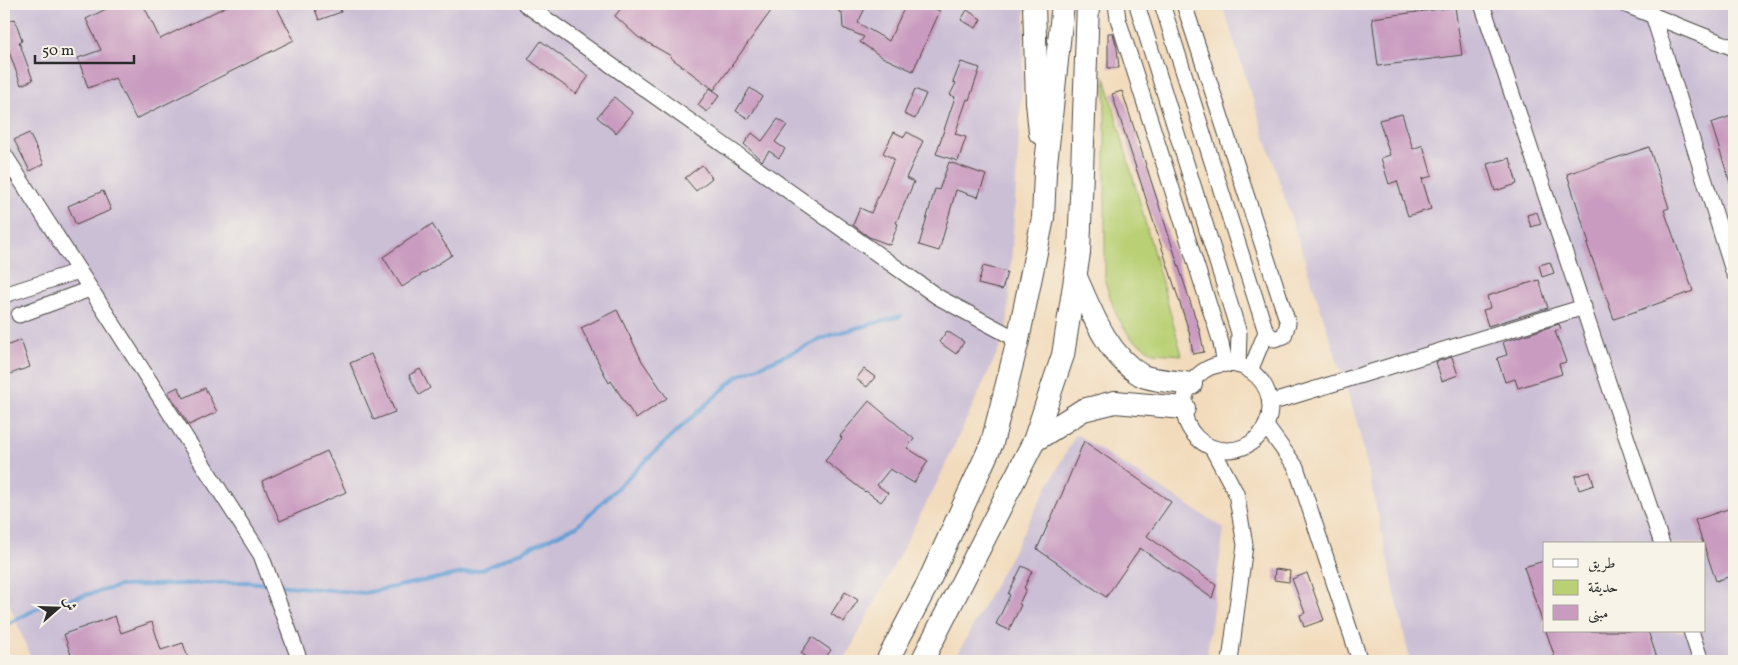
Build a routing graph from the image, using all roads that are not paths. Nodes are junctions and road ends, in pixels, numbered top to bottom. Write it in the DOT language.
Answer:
graph roads {
  1 [pos="525,4"];
  2 [pos="1034,4"];
  3 [pos="1063,4"];
  4 [pos="1088,4"];
  5 [pos="1116,4"];
  6 [pos="1138,4"];
  7 [pos="1162,4"];
  8 [pos="1184,4"];
  9 [pos="1482,4"];
  10 [pos="1624,4"];
  11 [pos="1653,15"];
  12 [pos="1734,48"];
  13 [pos="4,154"];
  14 [pos="1045,173"];
  15 [pos="79,271"];
  16 [pos="1734,274"];
  17 [pos="1076,277"];
  18 [pos="90,289"];
  19 [pos="4,295"];
  20 [pos="1584,307"];
  21 [pos="19,315"];
  22 [pos="1266,332"];
  23 [pos="1018,340"];
  24 [pos="1238,367"];
  25 [pos="1191,384"];
  26 [pos="1270,403"];
  27 [pos="1184,408"];
  28 [pos="1266,426"];
  29 [pos="1034,441"];
  30 [pos="1212,448"];
  31 [pos="1661,542"];
  32 [pos="1691,632"];
  33 [pos="300,661"];
  34 [pos="887,661"];
  35 [pos="922,661"];
  36 [pos="1230,661"];
  37 [pos="1360,661"];
  38 [pos="1701,661"];
  1 -- 23 [label="street"];
  2 -- 14 [label="highway"];
  3 -- 14 [label="highway"];
  4 -- 17 [label="highway"];
  5 -- 24 [label="street"];
  6 -- 24 [label="street"];
  7 -- 22 [label="street"];
  8 -- 22 [label="street"];
  9 -- 20 [label="street"];
  10 -- 11 [label="street"];
  11 -- 12 [label="street"];
  11 -- 16 [label="street"];
  13 -- 15 [label="street"];
  14 -- 23 [label="highway"];
  15 -- 18 [label="street"];
  15 -- 19 [label="street"];
  17 -- 25 [label="highway"];
  17 -- 29 [label="highway"];
  18 -- 21 [label="street"];
  18 -- 33 [label="street"];
  20 -- 26 [label="street"];
  20 -- 31 [label="street"];
  22 -- 24 [label="street"];
  23 -- 34 [label="highway"];
  24 -- 25 [label="street"];
  24 -- 26 [label="street"];
  25 -- 27 [label="street"];
  26 -- 28 [label="street"];
  27 -- 29 [label="highway"];
  27 -- 30 [label="street"];
  28 -- 30 [label="street"];
  28 -- 37 [label="street"];
  29 -- 35 [label="highway"];
  30 -- 36 [label="street"];
  32 -- 38 [label="street"];
}
